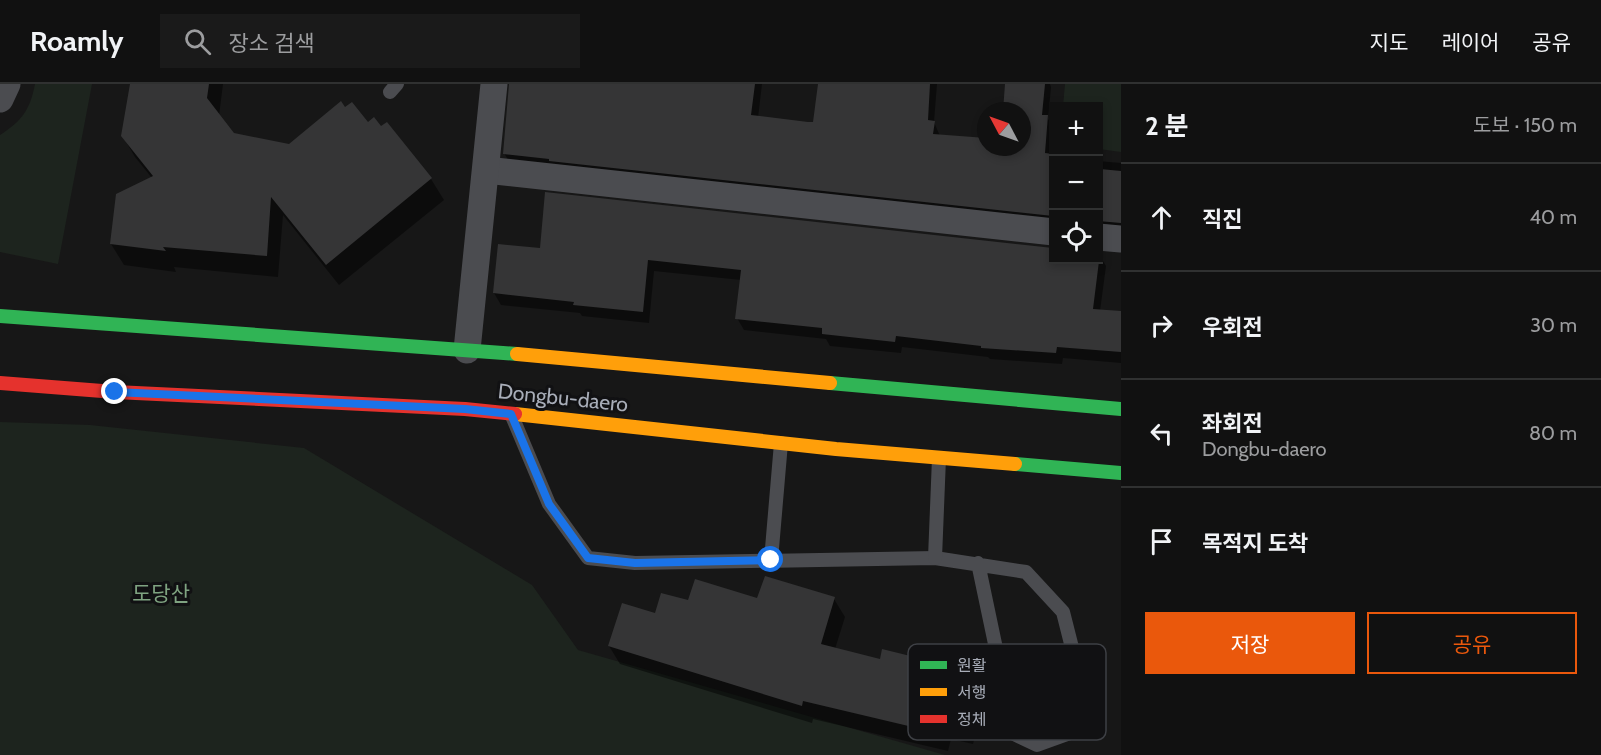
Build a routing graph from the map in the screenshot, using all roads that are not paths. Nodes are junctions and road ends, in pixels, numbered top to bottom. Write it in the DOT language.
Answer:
graph roads {
  1 [pos="7,84"];
  2 [pos="494,84"];
  3 [pos="0,99"];
  4 [pos="486,170"];
  5 [pos="1049,232"];
  6 [pos="1103,237"];
  7 [pos="1121,239"];
  8 [pos="0,316"];
  9 [pos="467,350"];
  10 [pos="0,383"];
  11 [pos="1121,409"];
  12 [pos="511,414"];
  13 [pos="781,443"];
  14 [pos="939,458"];
  15 [pos="1121,473"];
  16 [pos="935,558"];
  17 [pos="771,560"];
  18 [pos="978,563"];
  19 [pos="995,644"];
  20 [pos="1071,644"];
  21 [pos="1027,740"];
  22 [pos="1051,740"];
  1 -- 3 [label="street"];
  2 -- 4 [label="street"];
  4 -- 5 [label="street"];
  4 -- 9 [label="street"];
  6 -- 7 [label="street"];
  8 -- 9 [label="main road, Dongbu-daero"];
  9 -- 11 [label="main road, Dongbu-daero"];
  10 -- 12 [label="main road, Dongbu-daero"];
  12 -- 13 [label="main road, Dongbu-daero"];
  12 -- 17 [label="lane"];
  13 -- 14 [label="main road, Dongbu-daero"];
  13 -- 17 [label="lane"];
  14 -- 15 [label="main road, Dongbu-daero"];
  14 -- 16 [label="lane"];
  16 -- 17 [label="lane"];
  16 -- 18 [label="lane"];
  18 -- 19 [label="lane"];
  18 -- 20 [label="lane"];
  21 -- 22 [label="lane"];
}
